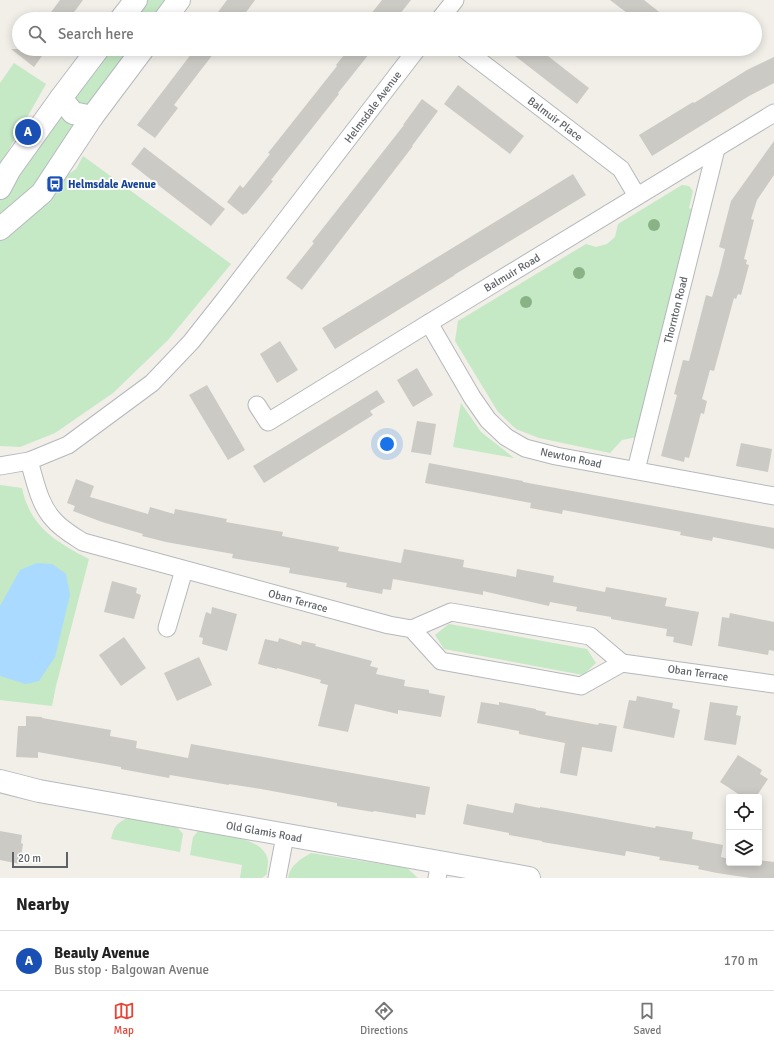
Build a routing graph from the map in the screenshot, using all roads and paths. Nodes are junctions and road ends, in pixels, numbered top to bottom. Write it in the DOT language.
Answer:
graph roads {
  1 [pos="136,0"];
  2 [pos="179,0"];
  3 [pos="455,0"];
  4 [pos="127,12"];
  5 [pos="170,12"];
  6 [pos="446,12"];
  7 [pos="93,56"];
  8 [pos="138,56"];
  9 [pos="412,56"];
  10 [pos="473,56"];
  11 [pos="61,98"];
  12 [pos="774,113"];
  13 [pos="92,117"];
  14 [pos="716,149"];
  15 [pos="0,188"];
  16 [pos="637,196"];
  17 [pos="0,229"];
  18 [pos="429,323"];
  19 [pos="257,405"];
  20 [pos="29,461"];
  21 [pos="0,466"];
  22 [pos="636,470"];
  23 [pos="774,496"];
  24 [pos="184,570"];
  25 [pos="167,628"];
  26 [pos="412,629"];
  27 [pos="622,663"];
  28 [pos="774,684"];
  29 [pos="0,782"];
  30 [pos="285,836"];
  31 [pos="438,870"];
  32 [pos="277,878"];
  33 [pos="529,878"];
  1 -- 4 [label="street"];
  2 -- 5 [label="street"];
  3 -- 6 [label="street"];
  7 -- 11 [label="street"];
  8 -- 13 [label="street"];
  9 -- 20 [label="street, Helmsdale Avenue"];
  10 -- 16 [label="street, Balmuir Place"];
  11 -- 13 [label="street"];
  11 -- 15 [label="street"];
  12 -- 14 [label="street, Balmuir Road"];
  13 -- 17 [label="street"];
  14 -- 16 [label="street, Balmuir Road"];
  14 -- 22 [label="street, Thornton Road"];
  16 -- 18 [label="street, Balmuir Road"];
  18 -- 19 [label="street, Balmuir Road"];
  18 -- 22 [label="street, Newton Road"];
  20 -- 21 [label="street, Helmsdale Avenue"];
  20 -- 24 [label="street, Oban Terrace"];
  22 -- 23 [label="street, Newton Road"];
  24 -- 25 [label="street"];
  24 -- 26 [label="street, Oban Terrace"];
  26 -- 27 [label="street"];
  26 -- 27 [label="street"];
  27 -- 28 [label="street, Oban Terrace"];
  29 -- 30 [label="street, Old Glamis Road"];
  30 -- 31 [label="street, Old Glamis Road"];
  30 -- 32 [label="street"];
  31 -- 33 [label="street, Old Glamis Road"];
}
